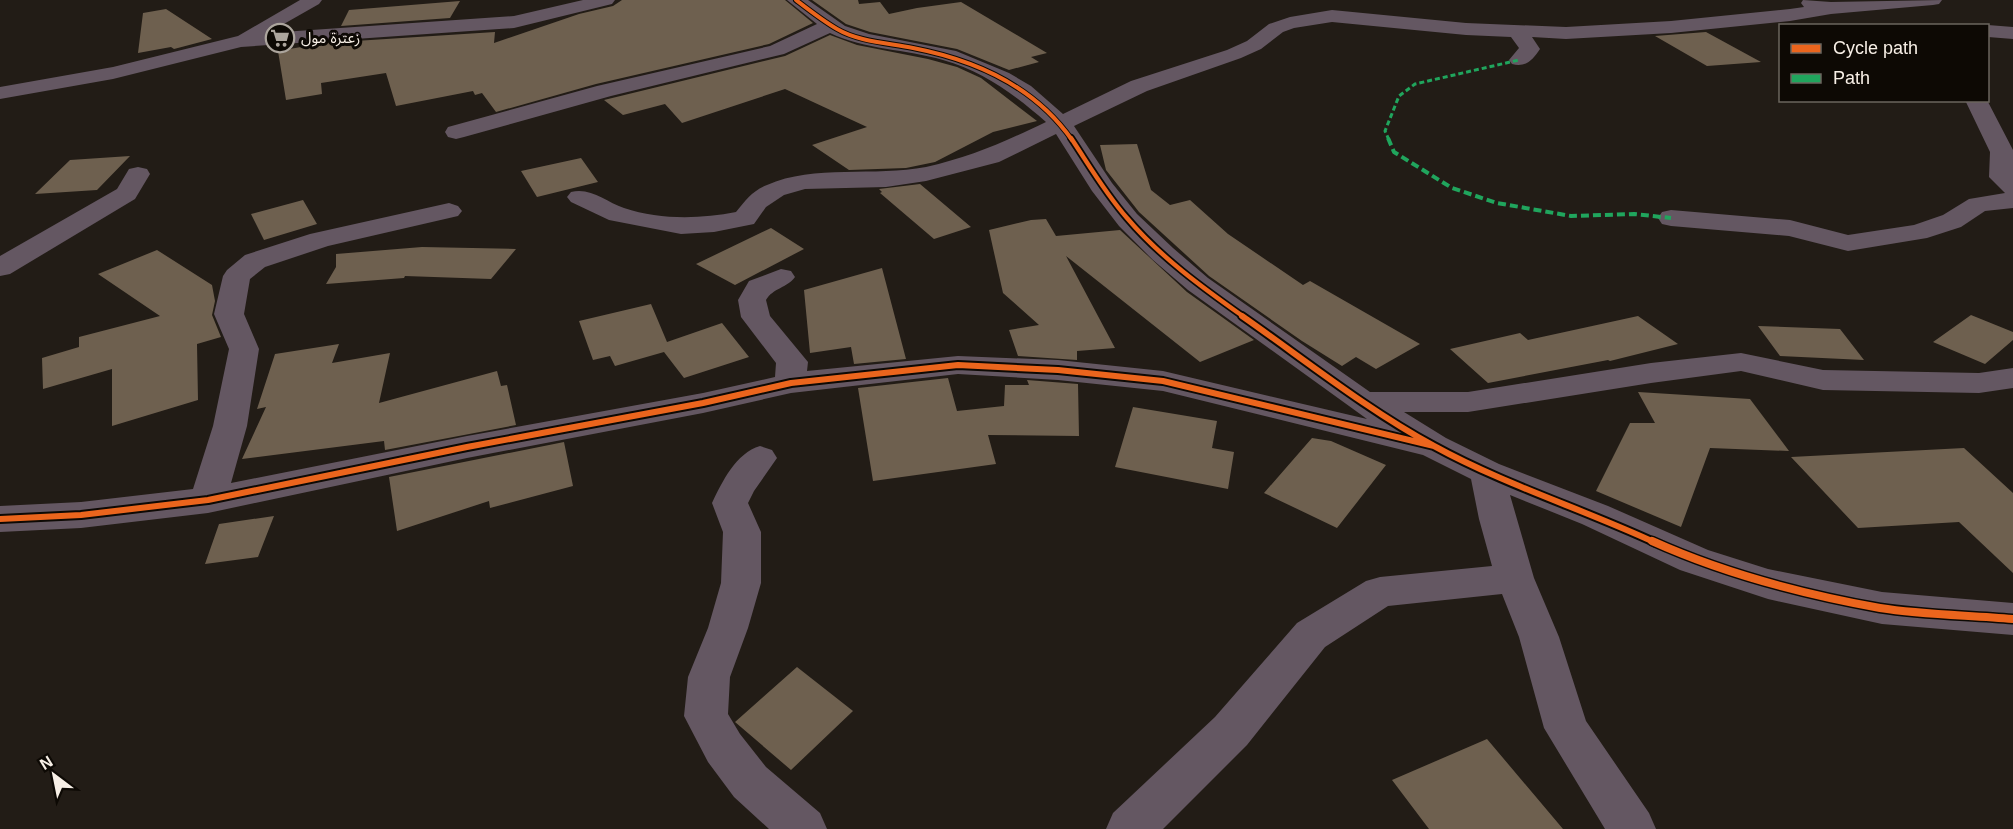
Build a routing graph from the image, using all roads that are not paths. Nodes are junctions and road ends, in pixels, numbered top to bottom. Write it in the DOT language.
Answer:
graph roads {
  1 [pos="313,0"];
  2 [pos="606,0"];
  3 [pos="796,0"];
  4 [pos="1933,0"];
  5 [pos="1800,7"];
  6 [pos="1846,24"];
  7 [pos="831,25"];
  8 [pos="1517,31"];
  9 [pos="1989,31"];
  10 [pos="2013,33"];
  11 [pos="240,41"];
  12 [pos="1519,60"];
  13 [pos="0,93"];
  14 [pos="1977,102"];
  15 [pos="1060,123"];
  16 [pos="456,132"];
  17 [pos="138,174"];
  18 [pos="2013,188"];
  19 [pos="580,197"];
  20 [pos="2013,200"];
  21 [pos="449,211"];
  22 [pos="1671,218"];
  23 [pos="0,268"];
  24 [pos="781,277"];
  25 [pos="2013,378"];
  26 [pos="791,383"];
  27 [pos="1363,402"];
  28 [pos="1434,446"];
  29 [pos="760,458"];
  30 [pos="1487,472"];
  31 [pos="208,500"];
  32 [pos="0,519"];
  33 [pos="1515,578"];
  34 [pos="2013,619"];
  35 [pos="803,829"];
  36 [pos="1130,829"];
  37 [pos="1632,829"];
  1 -- 11 [label="street"];
  2 -- 11 [label="street"];
  3 -- 7 [label="street"];
  4 -- 5 [label="street"];
  5 -- 6 [label="street"];
  5 -- 8 [label="street"];
  7 -- 15 [label="street"];
  7 -- 16 [label="street"];
  8 -- 12 [label="street"];
  8 -- 15 [label="street"];
  9 -- 10 [label="street"];
  11 -- 13 [label="street"];
  14 -- 18 [label="street"];
  15 -- 19 [label="street"];
  15 -- 27 [label="street"];
  17 -- 23 [label="street"];
  20 -- 22 [label="street"];
  21 -- 31 [label="street"];
  24 -- 26 [label="street"];
  25 -- 27 [label="street"];
  26 -- 28 [label="street"];
  26 -- 31 [label="street"];
  27 -- 28 [label="street"];
  28 -- 30 [label="street"];
  29 -- 35 [label="street"];
  30 -- 33 [label="street"];
  30 -- 34 [label="street"];
  31 -- 32 [label="street"];
  33 -- 36 [label="street"];
  33 -- 37 [label="street"];
}
